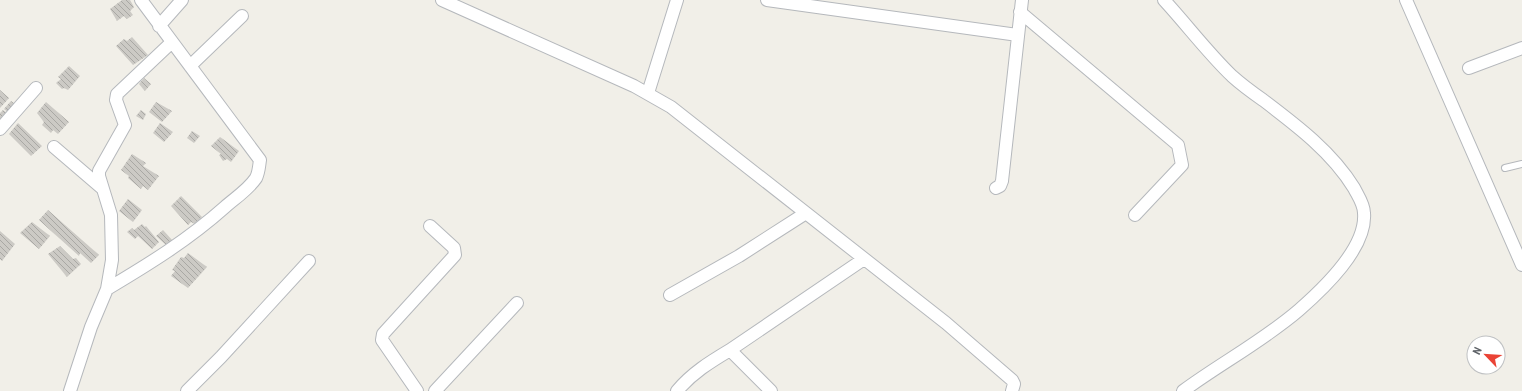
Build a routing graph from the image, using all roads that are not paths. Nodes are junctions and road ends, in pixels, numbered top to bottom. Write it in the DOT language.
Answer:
graph roads {
  1 [pos="141,0"];
  2 [pos="182,0"];
  3 [pos="442,0"];
  4 [pos="677,0"];
  5 [pos="767,0"];
  6 [pos="1164,0"];
  7 [pos="1406,0"];
  8 [pos="1021,6"];
  9 [pos="242,16"];
  10 [pos="159,26"];
  11 [pos="1018,35"];
  12 [pos="172,42"];
  13 [pos="1522,48"];
  14 [pos="190,66"];
  15 [pos="1469,68"];
  16 [pos="36,88"];
  17 [pos="648,93"];
  18 [pos="0,129"];
  19 [pos="54,147"];
  20 [pos="1522,164"];
  21 [pos="1505,168"];
  22 [pos="996,188"];
  23 [pos="103,189"];
  24 [pos="806,213"];
  25 [pos="1135,215"];
  26 [pos="430,226"];
  27 [pos="864,259"];
  28 [pos="309,261"];
  29 [pos="1522,265"];
  30 [pos="107,289"];
  31 [pos="670,295"];
  32 [pos="517,303"];
  33 [pos="730,350"];
  34 [pos="1014,389"];
  35 [pos="70,391"];
  36 [pos="187,391"];
  37 [pos="417,391"];
  38 [pos="436,391"];
  39 [pos="677,391"];
  40 [pos="771,391"];
  41 [pos="1182,391"];
  1 -- 10 [label="street"];
  2 -- 10 [label="street"];
  3 -- 17 [label="street"];
  4 -- 17 [label="street"];
  5 -- 11 [label="street"];
  6 -- 41 [label="street"];
  7 -- 29 [label="street"];
  8 -- 11 [label="street"];
  8 -- 25 [label="street"];
  9 -- 14 [label="street"];
  10 -- 12 [label="street"];
  11 -- 22 [label="street"];
  12 -- 14 [label="street"];
  12 -- 23 [label="street"];
  13 -- 15 [label="street"];
  14 -- 30 [label="street"];
  16 -- 18 [label="street"];
  17 -- 24 [label="street"];
  19 -- 23 [label="street"];
  20 -- 21 [label="lane"];
  23 -- 30 [label="street"];
  24 -- 27 [label="street"];
  24 -- 31 [label="street"];
  26 -- 37 [label="street"];
  27 -- 33 [label="street"];
  27 -- 34 [label="street"];
  28 -- 36 [label="street"];
  30 -- 35 [label="street"];
  32 -- 38 [label="street"];
  33 -- 39 [label="street"];
  33 -- 40 [label="street"];
}
